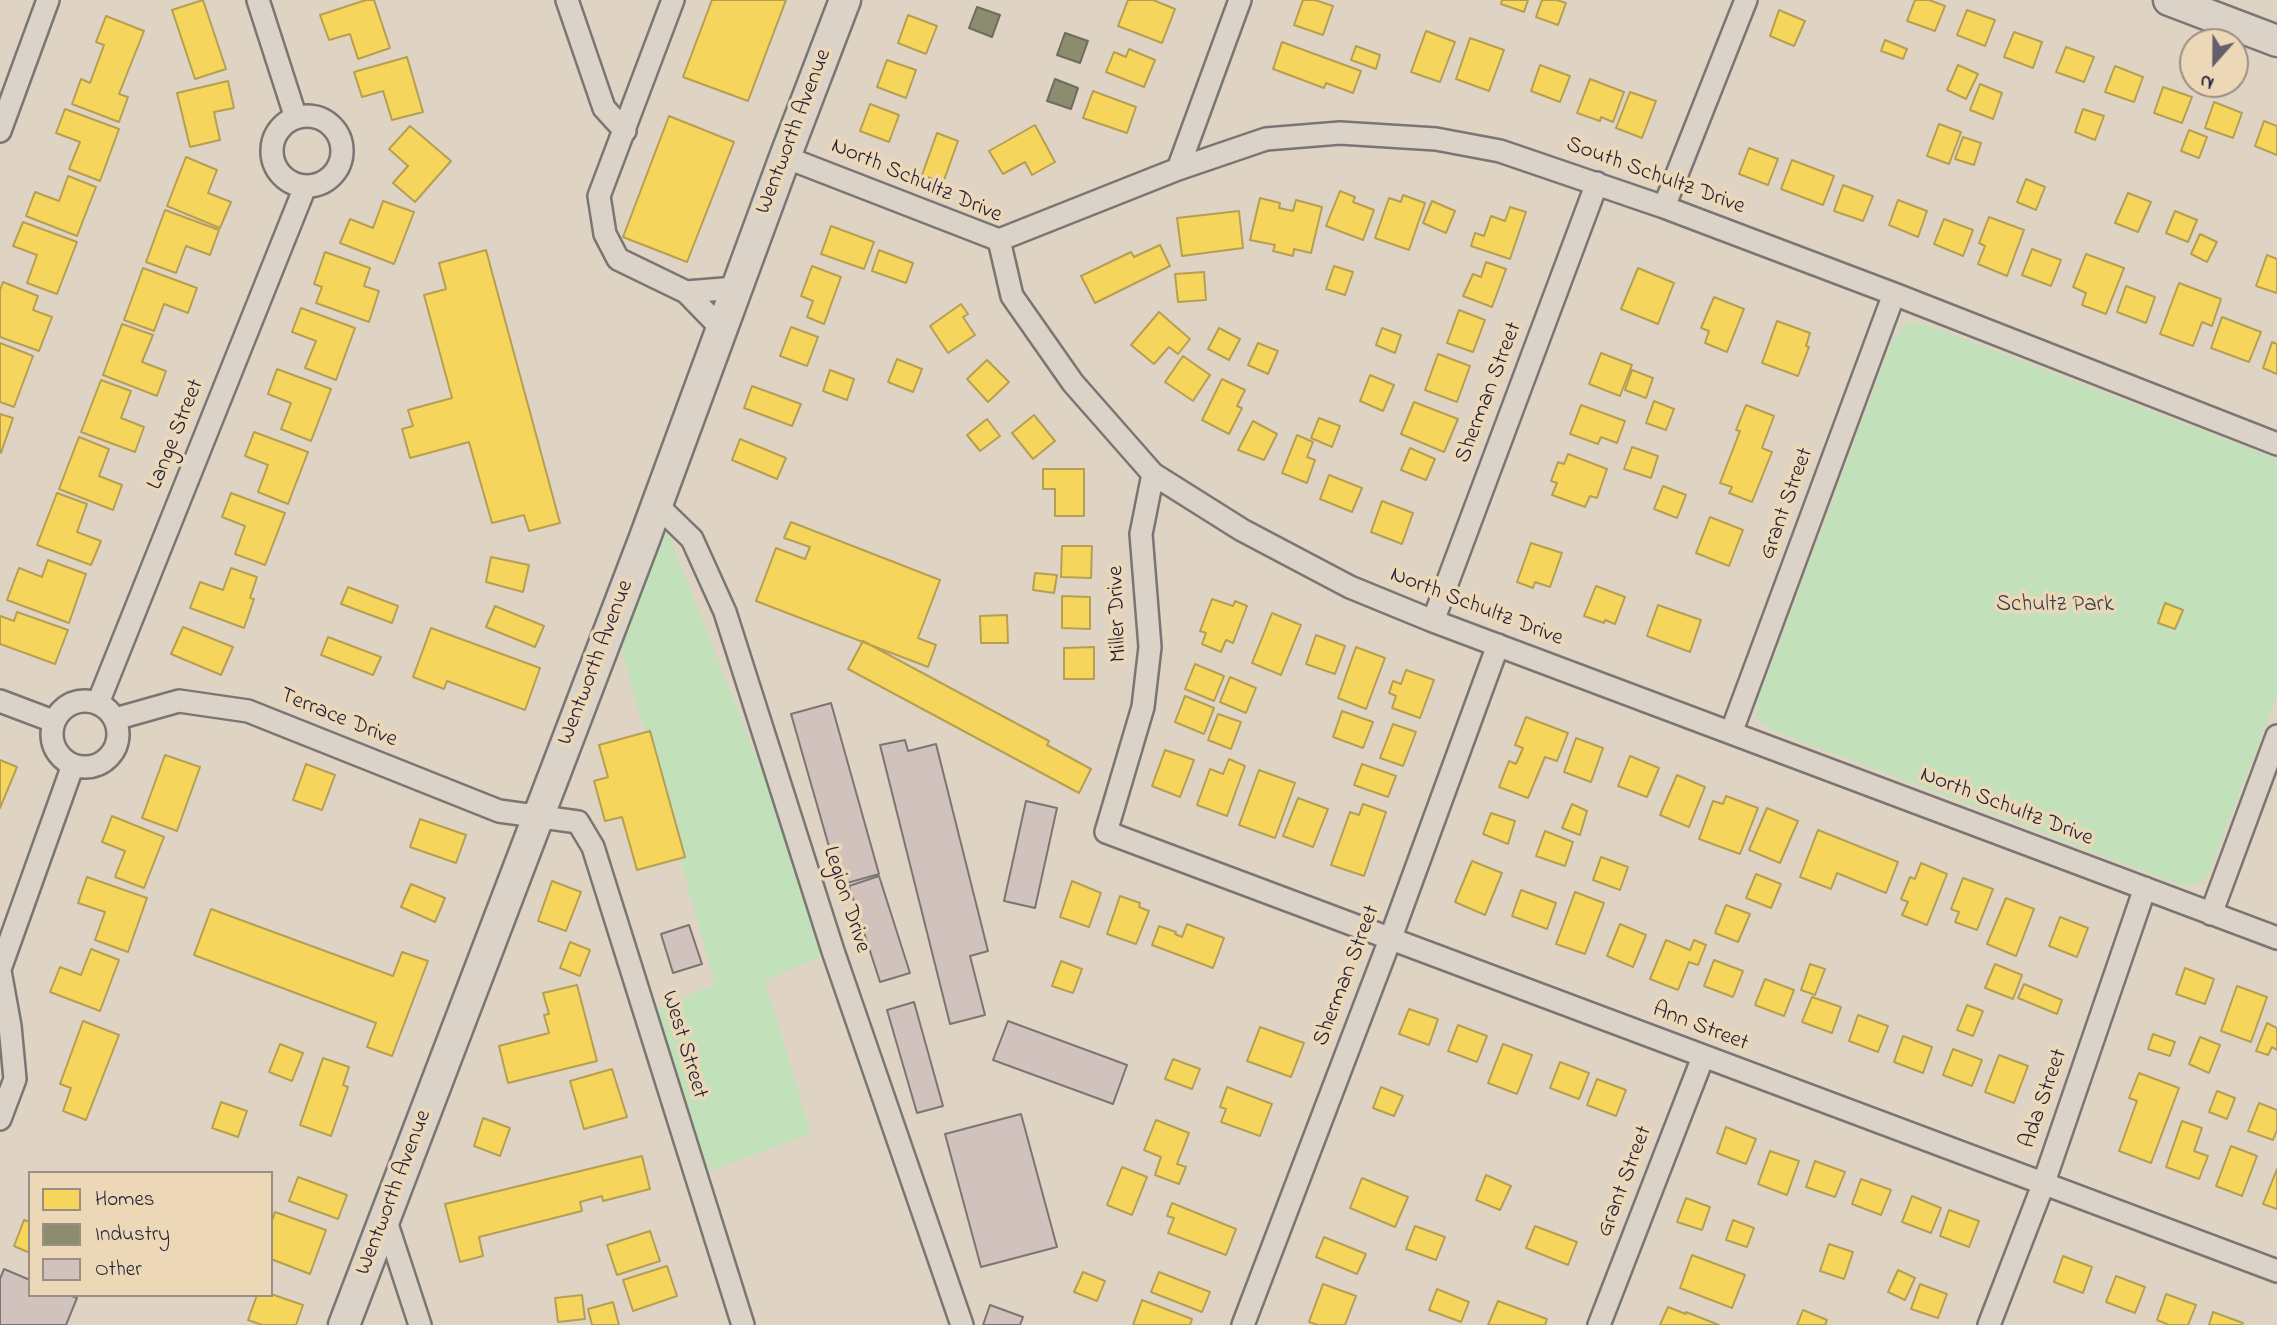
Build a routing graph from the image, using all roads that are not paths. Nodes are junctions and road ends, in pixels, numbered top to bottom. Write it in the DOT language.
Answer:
graph roads {
  1 [pos="48,0"];
  2 [pos="258,0"];
  3 [pos="567,0"];
  4 [pos="673,0"];
  5 [pos="845,0"];
  6 [pos="1240,0"];
  7 [pos="1746,0"];
  8 [pos="2169,0"];
  9 [pos="2277,41"];
  10 [pos="296,118"];
  11 [pos="0,131"];
  12 [pos="625,131"];
  13 [pos="785,157"];
  14 [pos="1178,169"];
  15 [pos="1597,183"];
  16 [pos="305,187"];
  17 [pos="1664,207"];
  18 [pos="999,240"];
  19 [pos="736,288"];
  20 [pos="686,292"];
  21 [pos="1894,294"];
  22 [pos="722,329"];
  23 [pos="2277,444"];
  24 [pos="1153,474"];
  25 [pos="657,505"];
  26 [pos="1433,621"];
  27 [pos="1498,645"];
  28 [pos="0,701"];
  29 [pos="98,703"];
  30 [pos="115,719"];
  31 [pos="53,721"];
  32 [pos="1731,733"];
  33 [pos="2277,737"];
  34 [pos="73,765"];
  35 [pos="538,816"];
  36 [pos="1105,832"];
  37 [pos="2145,888"];
  38 [pos="2211,914"];
  39 [pos="1391,937"];
  40 [pos="2277,939"];
  41 [pos="0,970"];
  42 [pos="1703,1057"];
  43 [pos="0,1119"];
  44 [pos="2043,1185"];
  45 [pos="385,1218"];
  46 [pos="2277,1271"];
  47 [pos="344,1325"];
  48 [pos="420,1325"];
  49 [pos="743,1325"];
  50 [pos="962,1325"];
  51 [pos="1243,1325"];
  52 [pos="1599,1325"];
  53 [pos="1989,1325"];
  1 -- 11 [label="street"];
  2 -- 10 [label="street"];
  3 -- 12 [label="street"];
  4 -- 12 [label="street"];
  5 -- 13 [label="street, Wentworth Avenue"];
  6 -- 14 [label="street"];
  7 -- 17 [label="street"];
  8 -- 9 [label="street"];
  10 -- 16 [label="street"];
  10 -- 16 [label="street"];
  12 -- 20 [label="street"];
  13 -- 18 [label="street, North Schultz Drive"];
  13 -- 19 [label="street, Wentworth Avenue"];
  14 -- 15 [label="street, South Schultz Drive"];
  14 -- 18 [label="street, South Schultz Drive"];
  15 -- 17 [label="street, South Schultz Drive"];
  15 -- 26 [label="street, Sherman Street"];
  16 -- 29 [label="street, Lange Street"];
  17 -- 21 [label="street, South Schultz Drive"];
  18 -- 24 [label="street, North Schultz Drive"];
  19 -- 20 [label="street"];
  19 -- 22 [label="street, Wentworth Avenue"];
  20 -- 22 [label="street"];
  21 -- 23 [label="street, South Schultz Drive"];
  21 -- 32 [label="street, Grant Street"];
  22 -- 25 [label="street, Wentworth Avenue"];
  24 -- 26 [label="street, North Schultz Drive"];
  24 -- 36 [label="street, Miller Drive"];
  25 -- 35 [label="street, Wentworth Avenue"];
  25 -- 50 [label="street, Legion Drive"];
  26 -- 27 [label="street, North Schultz Drive"];
  27 -- 32 [label="street, North Schultz Drive"];
  27 -- 39 [label="street, Sherman Street"];
  28 -- 31 [label="street"];
  29 -- 30 [label="street"];
  29 -- 31 [label="street"];
  30 -- 34 [label="street"];
  30 -- 35 [label="street, Terrace Drive"];
  31 -- 34 [label="street"];
  32 -- 37 [label="street, North Schultz Drive"];
  33 -- 38 [label="street"];
  34 -- 41 [label="street"];
  35 -- 45 [label="street, Wentworth Avenue"];
  35 -- 49 [label="street, West Street"];
  36 -- 39 [label="street, Ann Street"];
  37 -- 38 [label="street, North Schultz Drive"];
  37 -- 44 [label="street, Ada Street"];
  38 -- 40 [label="street, North Schultz Drive"];
  39 -- 42 [label="street, Ann Street"];
  39 -- 51 [label="street, Sherman Street"];
  41 -- 43 [label="street"];
  42 -- 44 [label="street, Ann Street"];
  42 -- 52 [label="street, Grant Street"];
  44 -- 46 [label="street, Ann Street"];
  44 -- 53 [label="street, Ada Street"];
  45 -- 47 [label="street, Wentworth Avenue"];
  45 -- 48 [label="street"];
}
